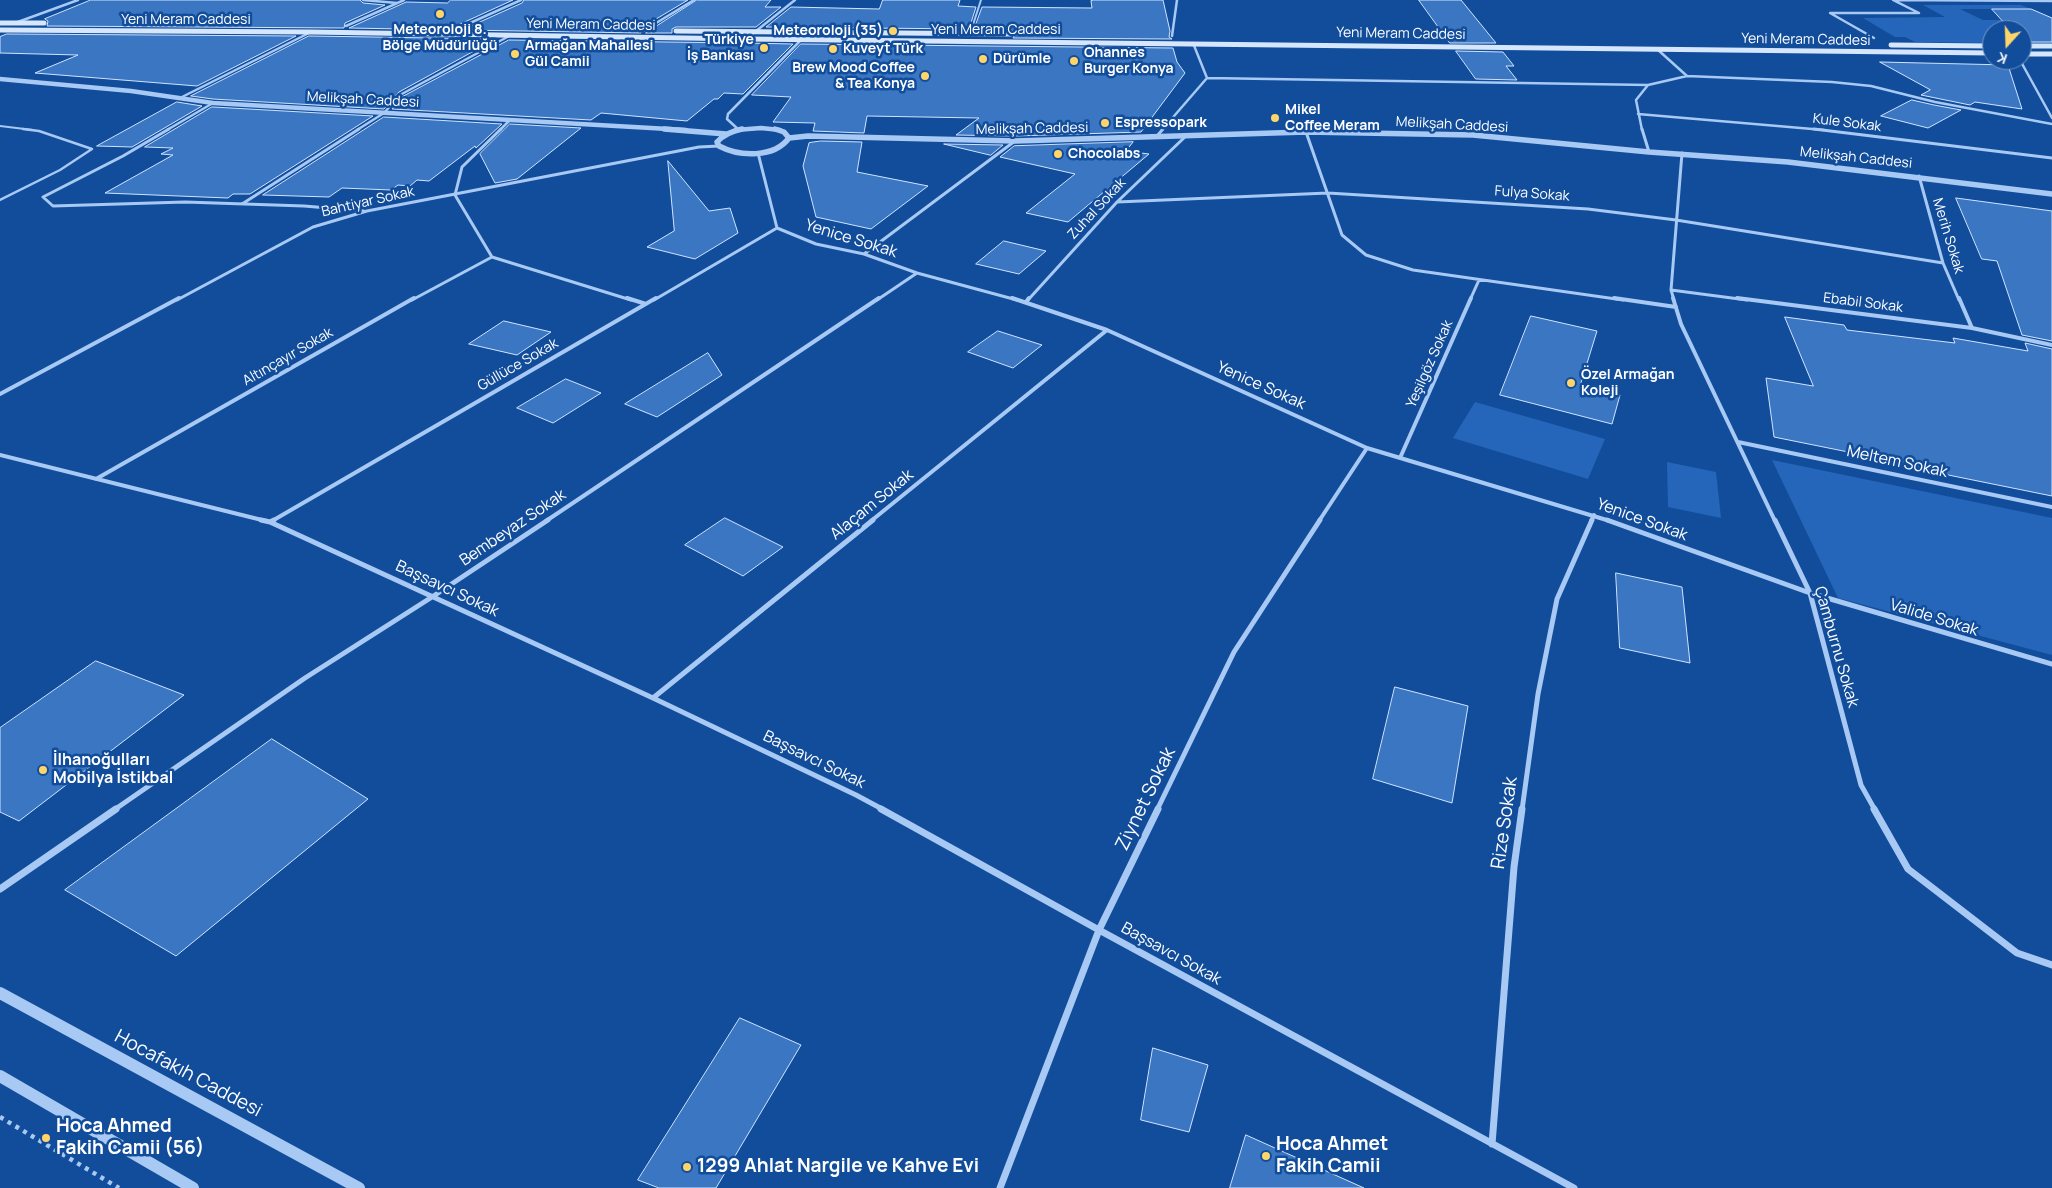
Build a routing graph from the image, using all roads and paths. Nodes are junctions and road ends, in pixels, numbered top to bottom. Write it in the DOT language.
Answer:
graph roads {
  1 [pos="78,0"];
  2 [pos="363,0"];
  3 [pos="404,0"];
  4 [pos="522,0"];
  5 [pos="694,0"];
  6 [pos="795,0"];
  7 [pos="981,0"];
  8 [pos="1177,0"];
  9 [pos="2052,1"];
  10 [pos="397,3"];
  11 [pos="0,23"];
  12 [pos="15,23"];
  13 [pos="54,23"];
  14 [pos="248,25"];
  15 [pos="346,26"];
  16 [pos="364,26"];
  17 [pos="449,28"];
  18 [pos="459,28"];
  19 [pos="478,28"];
  20 [pos="0,30"];
  21 [pos="633,31"];
  22 [pos="643,31"];
  23 [pos="652,31"];
  24 [pos="671,31"];
  25 [pos="312,32"];
  26 [pos="754,32"];
  27 [pos="970,34"];
  28 [pos="1018,34"];
  29 [pos="512,35"];
  30 [pos="1163,36"];
  31 [pos="1172,36"];
  32 [pos="1182,36"];
  33 [pos="1874,38"];
  34 [pos="746,39"];
  35 [pos="801,40"];
  36 [pos="1193,43"];
  37 [pos="1882,45"];
  38 [pos="1982,46"];
  39 [pos="2032,46"];
  40 [pos="2052,46"];
  41 [pos="1657,49"];
  42 [pos="1982,53"];
  43 [pos="2032,54"];
  44 [pos="2052,54"];
  45 [pos="2026,70"];
  46 [pos="1687,76"];
  47 [pos="1207,78"];
  48 [pos="0,79"];
  49 [pos="1648,85"];
  50 [pos="180,98"];
  51 [pos="213,103"];
  52 [pos="384,113"];
  53 [pos="1638,114"];
  54 [pos="2052,118"];
  55 [pos="510,120"];
  56 [pos="2052,124"];
  57 [pos="0,126"];
  58 [pos="738,130"];
  59 [pos="1306,132"];
  60 [pos="726,134"];
  61 [pos="1188,135"];
  62 [pos="1157,136"];
  63 [pos="789,138"];
  64 [pos="1015,141"];
  65 [pos="719,146"];
  66 [pos="1649,152"];
  67 [pos="758,153"];
  68 [pos="1682,153"];
  69 [pos="2052,158"];
  70 [pos="1919,176"];
  71 [pos="1328,193"];
  72 [pos="2052,194"];
  73 [pos="455,195"];
  74 [pos="0,200"];
  75 [pos="1117,202"];
  76 [pos="241,204"];
  77 [pos="367,211"];
  78 [pos="1676,220"];
  79 [pos="777,228"];
  80 [pos="864,254"];
  81 [pos="492,256"];
  82 [pos="1943,263"];
  83 [pos="917,273"];
  84 [pos="1479,280"];
  85 [pos="1671,290"];
  86 [pos="1026,302"];
  87 [pos="646,304"];
  88 [pos="1676,307"];
  89 [pos="1972,328"];
  90 [pos="1107,330"];
  91 [pos="2052,345"];
  92 [pos="0,394"];
  93 [pos="1738,442"];
  94 [pos="1367,448"];
  95 [pos="0,455"];
  96 [pos="1400,458"];
  97 [pos="96,479"];
  98 [pos="2052,506"];
  99 [pos="1594,515"];
  100 [pos="270,522"];
  101 [pos="1810,593"];
  102 [pos="432,598"];
  103 [pos="2052,664"];
  104 [pos="653,698"];
  105 [pos="0,889"];
  106 [pos="1099,930"];
  107 [pos="2052,965"];
  108 [pos="0,994"];
  109 [pos="0,1076"];
  110 [pos="0,1117"];
  111 [pos="1492,1144"];
  112 [pos="119,1188"];
  113 [pos="193,1188"];
  114 [pos="359,1188"];
  115 [pos="1000,1188"];
  116 [pos="1574,1188"];
  1 -- 12 [label="street"];
  2 -- 10 [label="street"];
  3 -- 10 [label="street"];
  4 -- 18 [label="street"];
  5 -- 22 [label="street"];
  6 -- 26 [label="street"];
  7 -- 27 [label="lane"];
  8 -- 31 [label="street"];
  9 -- 33 [label="street"];
  10 -- 15 [label="street"];
  11 -- 12 [label="main road"];
  12 -- 13 [label="main road"];
  14 -- 15 [label="main road, Yeni Meram Caddesi"];
  15 -- 16 [label="main road, Yeni Meram Caddesi"];
  17 -- 18 [label="main road"];
  18 -- 19 [label="main road"];
  20 -- 25 [label="main road, Yeni Meram Caddesi"];
  21 -- 22 [label="main road, Yeni Meram Caddesi"];
  22 -- 23 [label="main road, Yeni Meram Caddesi"];
  24 -- 26 [label="main road, Yeni Meram Caddesi"];
  25 -- 29 [label="main road, Yeni Meram Caddesi"];
  25 -- 50 [label="street"];
  26 -- 27 [label="main road, Yeni Meram Caddesi"];
  26 -- 34 [label="street"];
  27 -- 28 [label="main road, Yeni Meram Caddesi"];
  29 -- 34 [label="main road, Yeni Meram Caddesi"];
  29 -- 52 [label="street"];
  30 -- 31 [label="main road"];
  31 -- 32 [label="main road"];
  34 -- 35 [label="main road, Yeni Meram Caddesi"];
  35 -- 36 [label="main road, Yeni Meram Caddesi"];
  35 -- 58 [label="street"];
  36 -- 41 [label="main road, Yeni Meram Caddesi"];
  36 -- 47 [label="street"];
  37 -- 38 [label="main road, Yeni Meram Caddesi"];
  39 -- 40 [label="main road"];
  41 -- 42 [label="main road, Yeni Meram Caddesi"];
  41 -- 46 [label="street"];
  43 -- 44 [label="main road"];
  45 -- 54 [label="street"];
  46 -- 49 [label="street"];
  46 -- 56 [label="street"];
  47 -- 49 [label="street"];
  47 -- 62 [label="street"];
  48 -- 50 [label="street, Melikşah Caddesi"];
  49 -- 53 [label="street"];
  50 -- 51 [label="street, Melikşah Caddesi"];
  51 -- 52 [label="street, Melikşah Caddesi"];
  51 -- 76 [label="street"];
  52 -- 55 [label="street, Melikşah Caddesi"];
  52 -- 76 [label="street"];
  53 -- 66 [label="street"];
  53 -- 69 [label="street, Kule Sokak"];
  55 -- 60 [label="street, Melikşah Caddesi"];
  55 -- 73 [label="street"];
  57 -- 74 [label="street"];
  58 -- 60 [label="street, Melikşah Caddesi"];
  58 -- 63 [label="street, Melikşah Caddesi"];
  59 -- 61 [label="street, Melikşah Caddesi"];
  59 -- 66 [label="street, Melikşah Caddesi"];
  59 -- 71 [label="street"];
  60 -- 65 [label="street"];
  61 -- 62 [label="street, Melikşah Caddesi"];
  61 -- 75 [label="street, Zuhal Sokak"];
  62 -- 64 [label="street, Melikşah Caddesi"];
  63 -- 64 [label="street, Melikşah Caddesi"];
  63 -- 67 [label="street, Melikşah Caddesi"];
  64 -- 80 [label="street"];
  65 -- 67 [label="street, Melikşah Caddesi"];
  65 -- 73 [label="street, Bahtiyar Sokak"];
  66 -- 68 [label="street, Melikşah Caddesi"];
  67 -- 79 [label="street"];
  68 -- 70 [label="street, Melikşah Caddesi"];
  68 -- 78 [label="street, Çamburnu Sokak"];
  70 -- 72 [label="street, Melikşah Caddesi"];
  70 -- 82 [label="street, Merih Sokak"];
  71 -- 75 [label="street, Fulya Sokak"];
  71 -- 78 [label="street, Fulya Sokak"];
  71 -- 84 [label="street"];
  73 -- 77 [label="street, Bahtiyar Sokak"];
  73 -- 81 [label="street"];
  75 -- 86 [label="street, Zuhal Sokak"];
  76 -- 77 [label="street"];
  77 -- 92 [label="street, Bahtiyar Sokak"];
  78 -- 82 [label="street, Fulya Sokak"];
  78 -- 85 [label="street, Çamburnu Sokak"];
  79 -- 80 [label="street, Yenice Sokak"];
  79 -- 87 [label="street, Güllüce Sokak"];
  80 -- 83 [label="street, Yenice Sokak"];
  81 -- 87 [label="street"];
  81 -- 97 [label="street, Altınçayır Sokak"];
  82 -- 89 [label="street, Merih Sokak"];
  83 -- 86 [label="street, Yenice Sokak"];
  83 -- 102 [label="street, Bembeyaz Sokak"];
  84 -- 88 [label="street"];
  84 -- 96 [label="street, Yeşilgöz Sokak"];
  85 -- 88 [label="street, Çamburnu Sokak"];
  85 -- 89 [label="street, Ebabil Sokak"];
  86 -- 90 [label="street, Yenice Sokak"];
  87 -- 100 [label="street, Güllüce Sokak"];
  88 -- 93 [label="street, Çamburnu Sokak"];
  89 -- 91 [label="street, Ebabil Sokak"];
  90 -- 94 [label="street, Yenice Sokak"];
  90 -- 104 [label="street, Alaçam Sokak"];
  93 -- 98 [label="street, Meltem Sokak"];
  93 -- 101 [label="street, Çamburnu Sokak"];
  94 -- 96 [label="street, Yenice Sokak"];
  94 -- 106 [label="street, Ziynet Sokak"];
  95 -- 97 [label="street, Başsavcı Sokak"];
  96 -- 99 [label="street, Yenice Sokak"];
  97 -- 100 [label="street, Başsavcı Sokak"];
  99 -- 101 [label="street, Yenice Sokak"];
  99 -- 111 [label="street, Rize Sokak"];
  100 -- 102 [label="street, Başsavcı Sokak"];
  101 -- 103 [label="street, Valide Sokak"];
  101 -- 107 [label="street, Çamburnu Sokak"];
  102 -- 104 [label="street, Başsavcı Sokak"];
  102 -- 105 [label="street, Bembeyaz Sokak"];
  104 -- 106 [label="street, Başsavcı Sokak"];
  106 -- 111 [label="street, Başsavcı Sokak"];
  106 -- 115 [label="street, Ziynet Sokak"];
  108 -- 114 [label="street, Hocafakıh Caddesi"];
  109 -- 113 [label="street"];
  110 -- 112 [label="path"];
  111 -- 116 [label="street, Başsavcı Sokak"];
}
